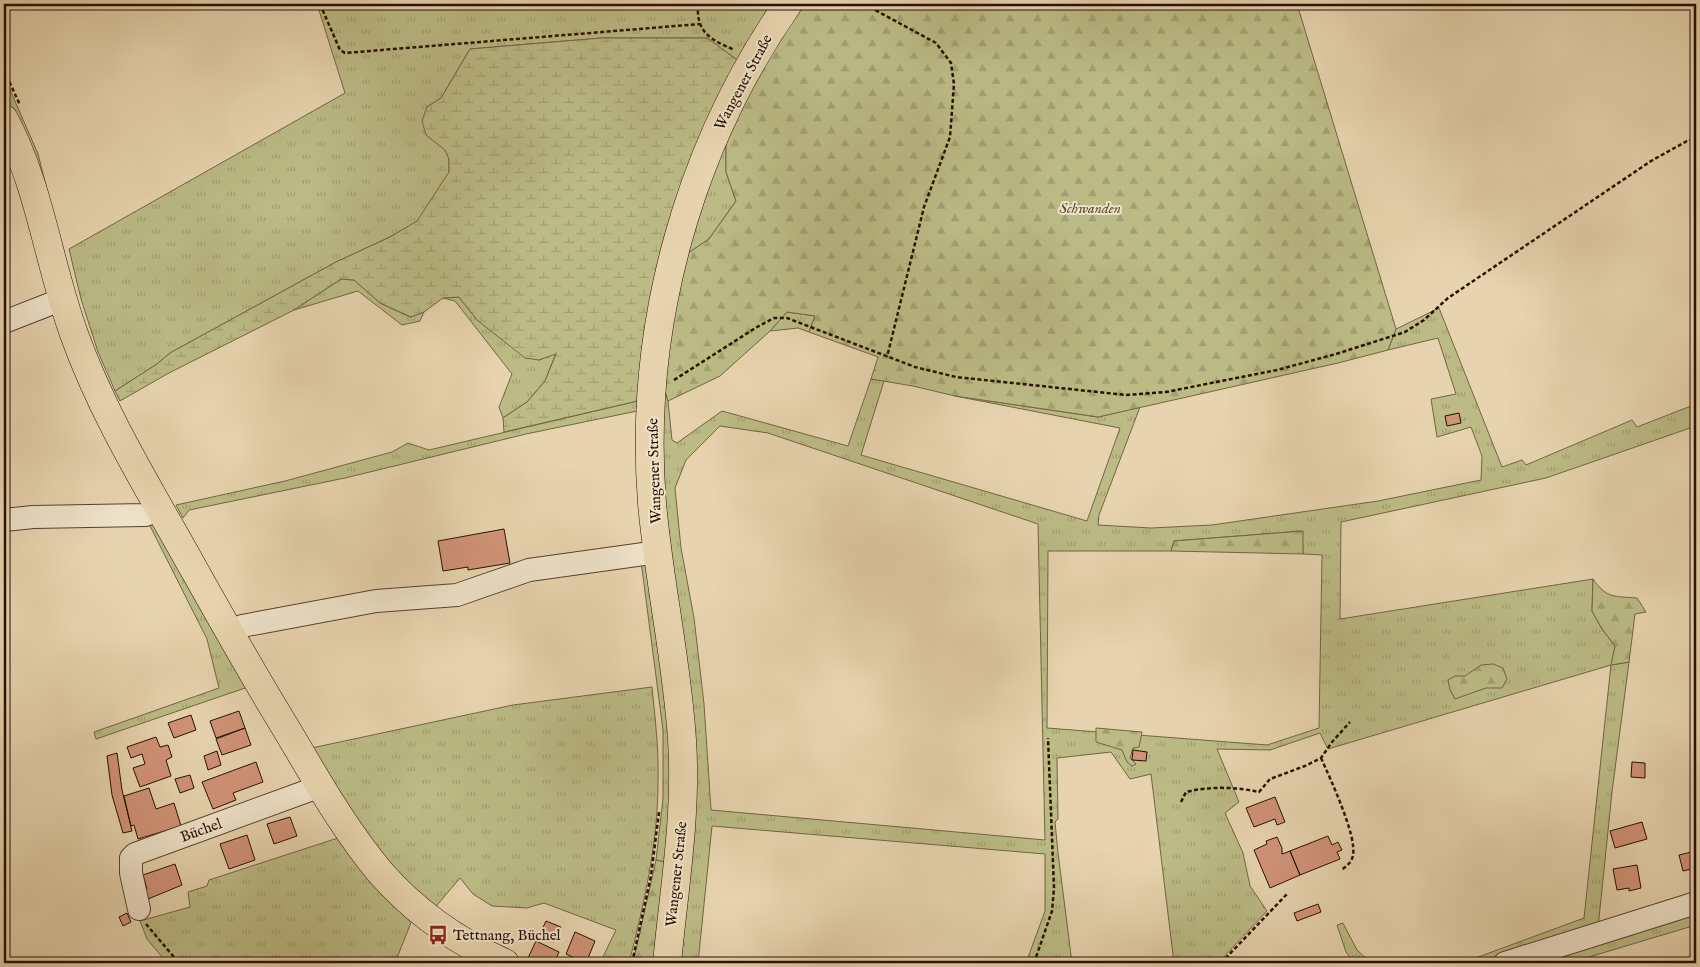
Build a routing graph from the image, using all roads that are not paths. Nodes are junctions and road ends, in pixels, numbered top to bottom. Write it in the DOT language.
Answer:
graph roads {
  1 [pos="788,4"];
  2 [pos="13,113"];
  3 [pos="63,299"];
  4 [pos="4,322"];
  5 [pos="160,510"];
  6 [pos="4,520"];
  7 [pos="658,552"];
  8 [pos="230,634"];
  9 [pos="321,786"];
  10 [pos="1696,902"];
  11 [pos="139,909"];
  12 [pos="505,963"];
  13 [pos="667,963"];
  14 [pos="1505,963"];
  1 -- 7 [label="main road, Wangener Straße"];
  2 -- 3 [label="main road"];
  3 -- 4 [label="street"];
  3 -- 5 [label="main road"];
  5 -- 6 [label="street"];
  5 -- 8 [label="main road"];
  7 -- 8 [label="street"];
  7 -- 13 [label="main road, Wangener Straße"];
  8 -- 9 [label="main road"];
  9 -- 11 [label="street, Büchel"];
  9 -- 12 [label="main road"];
  10 -- 14 [label="street"];
}
